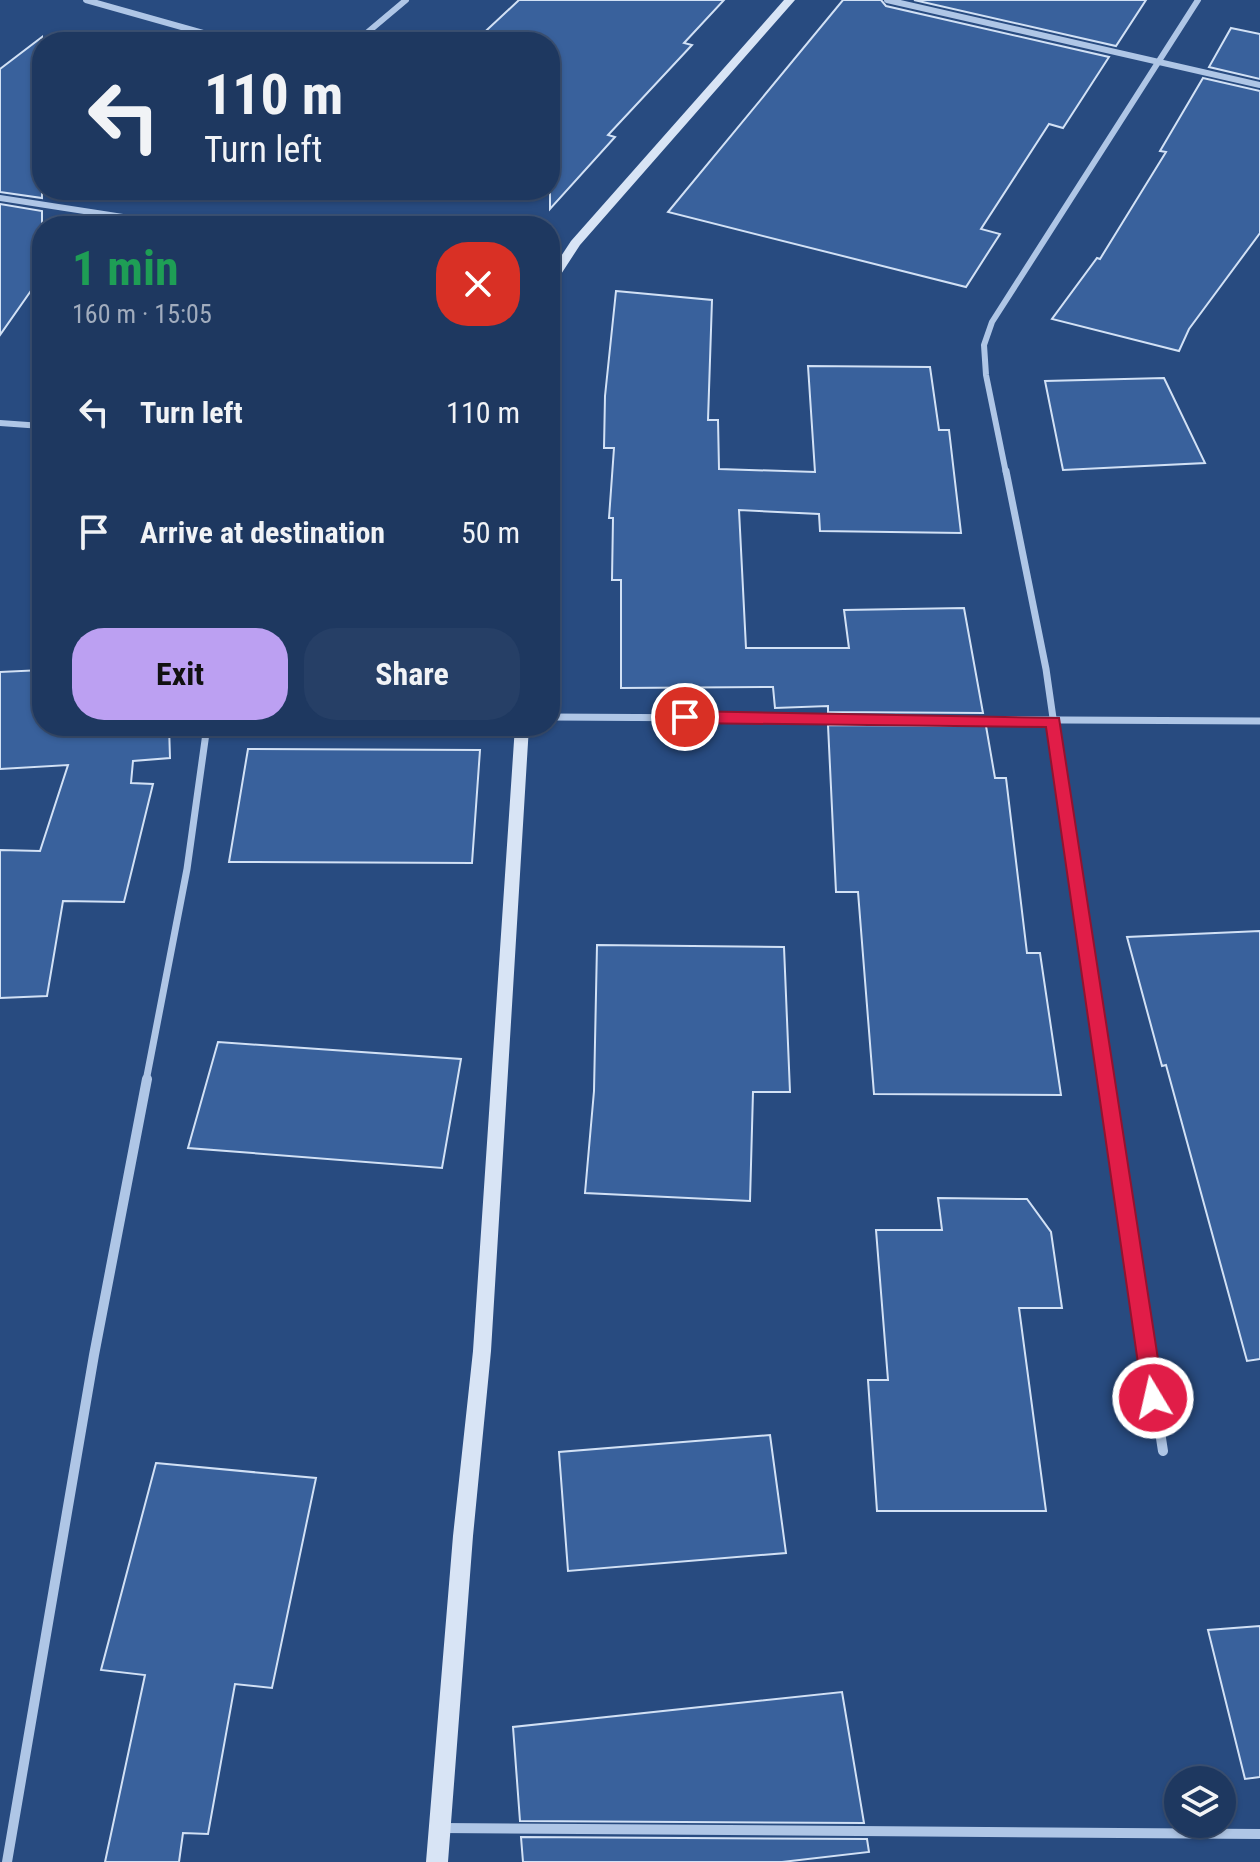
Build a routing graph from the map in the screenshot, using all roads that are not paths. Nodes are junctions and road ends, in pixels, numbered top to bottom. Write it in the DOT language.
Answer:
graph roads {
  1 [pos="86,0"];
  2 [pos="406,0"];
  3 [pos="790,0"];
  4 [pos="887,0"];
  5 [pos="1198,0"];
  6 [pos="200,32"];
  7 [pos="368,32"];
  8 [pos="1156,62"];
  9 [pos="1260,85"];
  10 [pos="0,198"];
  11 [pos="116,216"];
  12 [pos="560,266"];
  13 [pos="0,423"];
  14 [pos="32,425"];
  15 [pos="560,717"];
  16 [pos="1260,721"];
  17 [pos="1053,722"];
  18 [pos="206,736"];
  19 [pos="521,736"];
  20 [pos="1163,1451"];
  21 [pos="439,1828"];
  22 [pos="1260,1834"];
  23 [pos="7,1862"];
  24 [pos="437,1862"];
  1 -- 6 [label="street"];
  2 -- 7 [label="street"];
  3 -- 12 [label="street"];
  4 -- 8 [label="street"];
  5 -- 8 [label="street"];
  8 -- 9 [label="street"];
  8 -- 17 [label="street"];
  10 -- 11 [label="street"];
  13 -- 14 [label="street"];
  15 -- 17 [label="street"];
  16 -- 17 [label="street"];
  17 -- 20 [label="street"];
  18 -- 23 [label="street"];
  19 -- 21 [label="street"];
  21 -- 22 [label="street"];
  21 -- 24 [label="street"];
}
